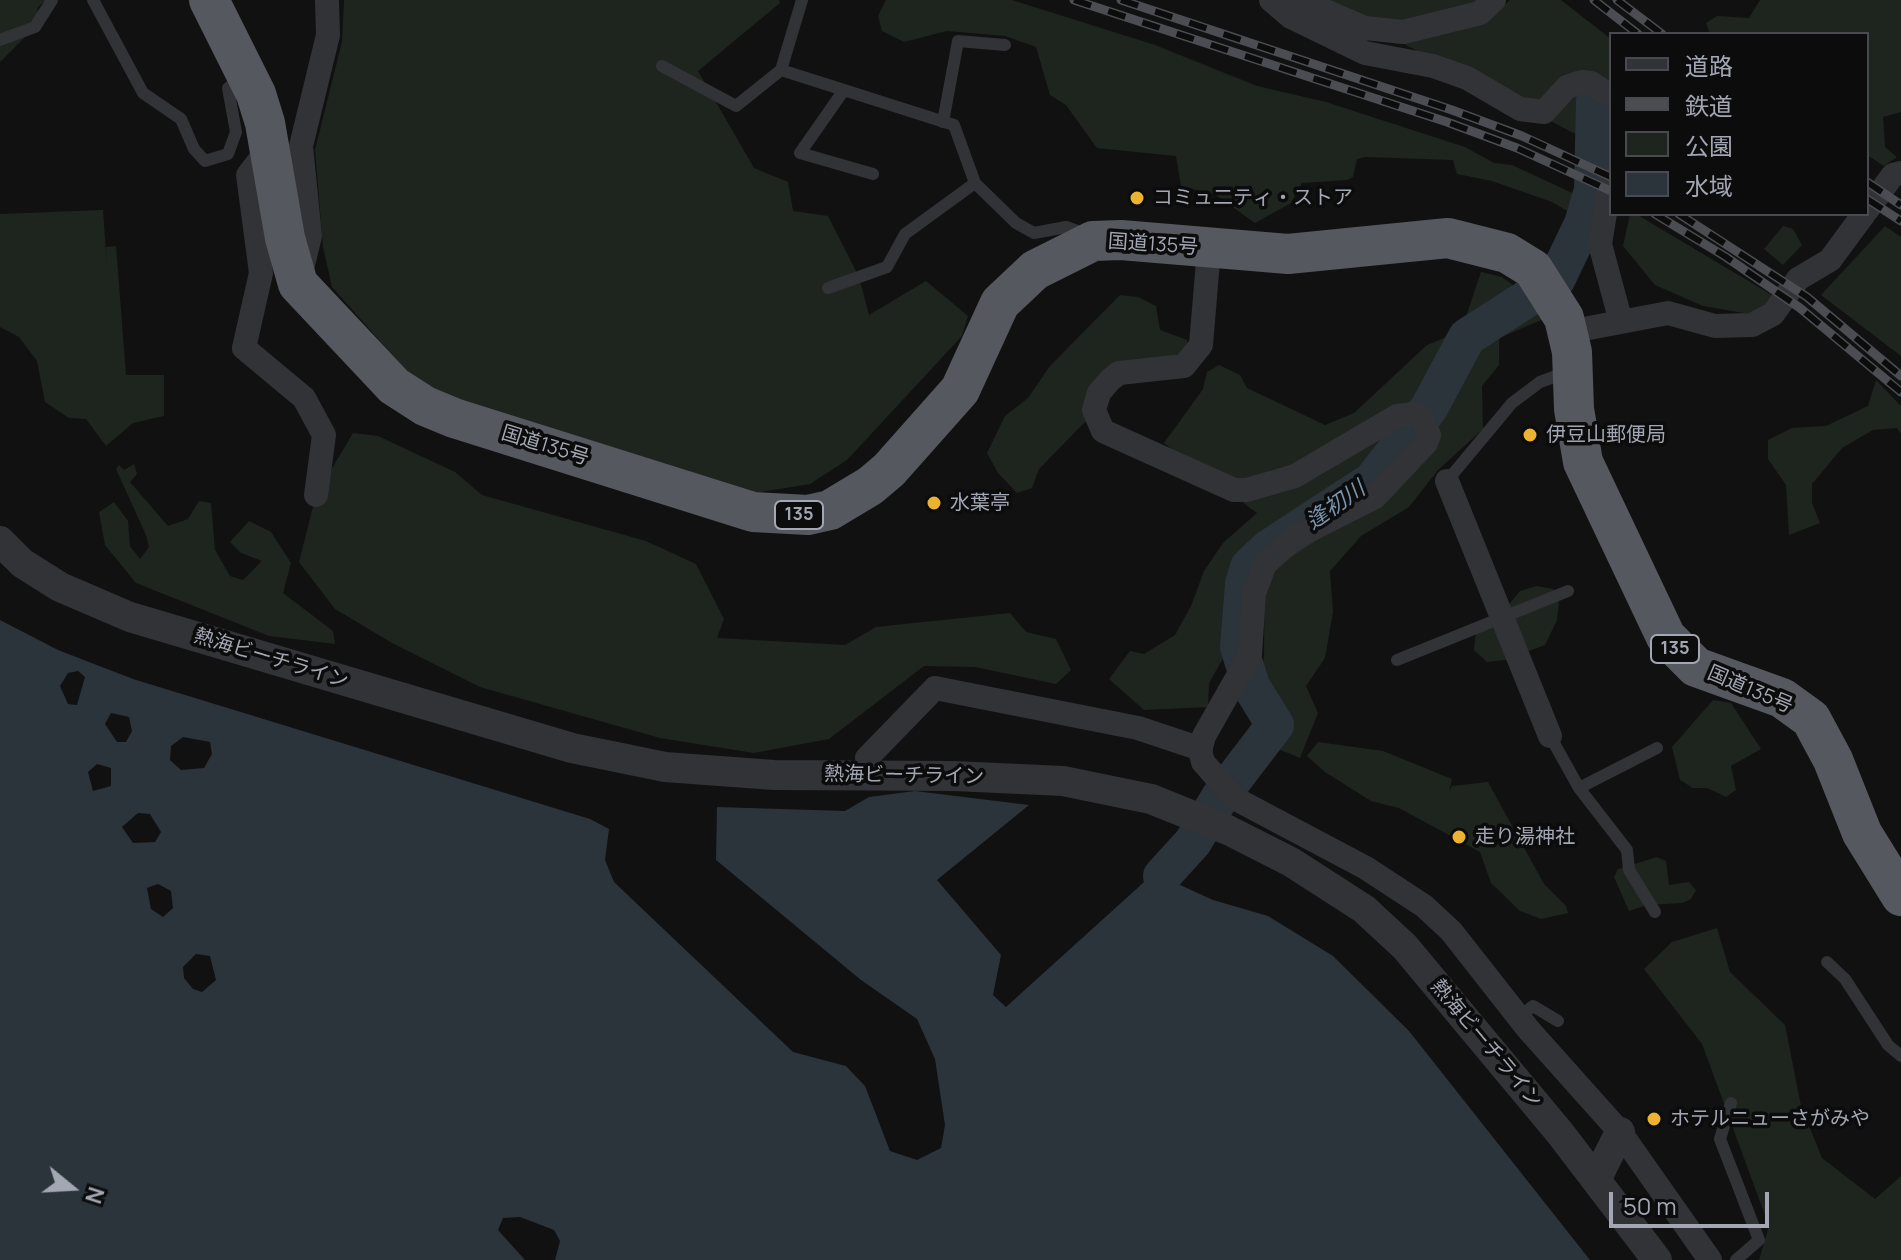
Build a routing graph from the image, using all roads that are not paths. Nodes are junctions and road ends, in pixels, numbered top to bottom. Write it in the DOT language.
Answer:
graph roads {
  1 [pos="52,0"];
  2 [pos="93,0"];
  3 [pos="209,0"];
  4 [pos="327,0"];
  5 [pos="802,0"];
  6 [pos="1271,0"];
  7 [pos="1287,0"];
  8 [pos="1494,0"];
  9 [pos="0,40"];
  10 [pos="1005,45"];
  11 [pos="662,66"];
  12 [pos="781,70"];
  13 [pos="246,74"];
  14 [pos="844,90"];
  15 [pos="1609,95"];
  16 [pos="943,122"];
  17 [pos="269,148"];
  18 [pos="1901,173"];
  19 [pos="873,174"];
  20 [pos="975,183"];
  21 [pos="1609,188"];
  22 [pos="1869,208"];
  23 [pos="1863,216"];
  24 [pos="1093,241"];
  25 [pos="1209,249"];
  26 [pos="298,284"];
  27 [pos="828,288"];
  28 [pos="1621,322"];
  29 [pos="1569,340"];
  30 [pos="1447,481"];
  31 [pos="316,495"];
  32 [pos="0,541"];
  33 [pos="1568,591"];
  34 [pos="1502,616"];
  35 [pos="1397,660"];
  36 [pos="1550,736"];
  37 [pos="1657,748"];
  38 [pos="1201,749"];
  39 [pos="867,758"];
  40 [pos="1579,788"];
  41 [pos="1901,896"];
  42 [pos="1655,912"];
  43 [pos="1827,962"];
  44 [pos="1519,1017"];
  45 [pos="1558,1021"];
  46 [pos="1901,1056"];
  47 [pos="1731,1103"];
  48 [pos="1620,1132"];
  49 [pos="1596,1180"];
  50 [pos="1657,1260"];
  51 [pos="1710,1260"];
  52 [pos="1736,1260"];
  1 -- 9 [label="lane"];
  2 -- 13 [label="lane"];
  3 -- 13 [label="highway, 国道135号 / 135"];
  4 -- 26 [label="street"];
  5 -- 12 [label="lane"];
  6 -- 15 [label="street"];
  7 -- 8 [label="street"];
  10 -- 16 [label="lane"];
  11 -- 12 [label="lane"];
  12 -- 14 [label="lane"];
  13 -- 17 [label="highway, 国道135号 / 135"];
  14 -- 16 [label="lane"];
  14 -- 19 [label="lane"];
  16 -- 20 [label="lane"];
  17 -- 26 [label="highway, 国道135号 / 135"];
  17 -- 31 [label="street"];
  18 -- 22 [label="street"];
  20 -- 24 [label="lane"];
  20 -- 27 [label="lane"];
  21 -- 28 [label="street"];
  23 -- 28 [label="street"];
  24 -- 25 [label="highway, 国道135号 / 135"];
  24 -- 26 [label="highway, 国道135号 / 135"];
  25 -- 29 [label="highway, 国道135号 / 135"];
  25 -- 38 [label="street"];
  28 -- 29 [label="street"];
  29 -- 30 [label="lane"];
  29 -- 41 [label="highway, 国道135号 / 135"];
  30 -- 34 [label="street"];
  32 -- 49 [label="street, 熱海ビーチライン"];
  33 -- 34 [label="lane"];
  34 -- 35 [label="lane"];
  34 -- 36 [label="street"];
  36 -- 40 [label="lane"];
  37 -- 40 [label="lane"];
  38 -- 39 [label="street"];
  38 -- 44 [label="street"];
  40 -- 42 [label="lane"];
  43 -- 46 [label="lane"];
  44 -- 45 [label="lane"];
  44 -- 48 [label="street"];
  47 -- 52 [label="lane"];
  48 -- 49 [label="street"];
  48 -- 51 [label="street"];
  49 -- 50 [label="street, 熱海ビーチライン"];
}
